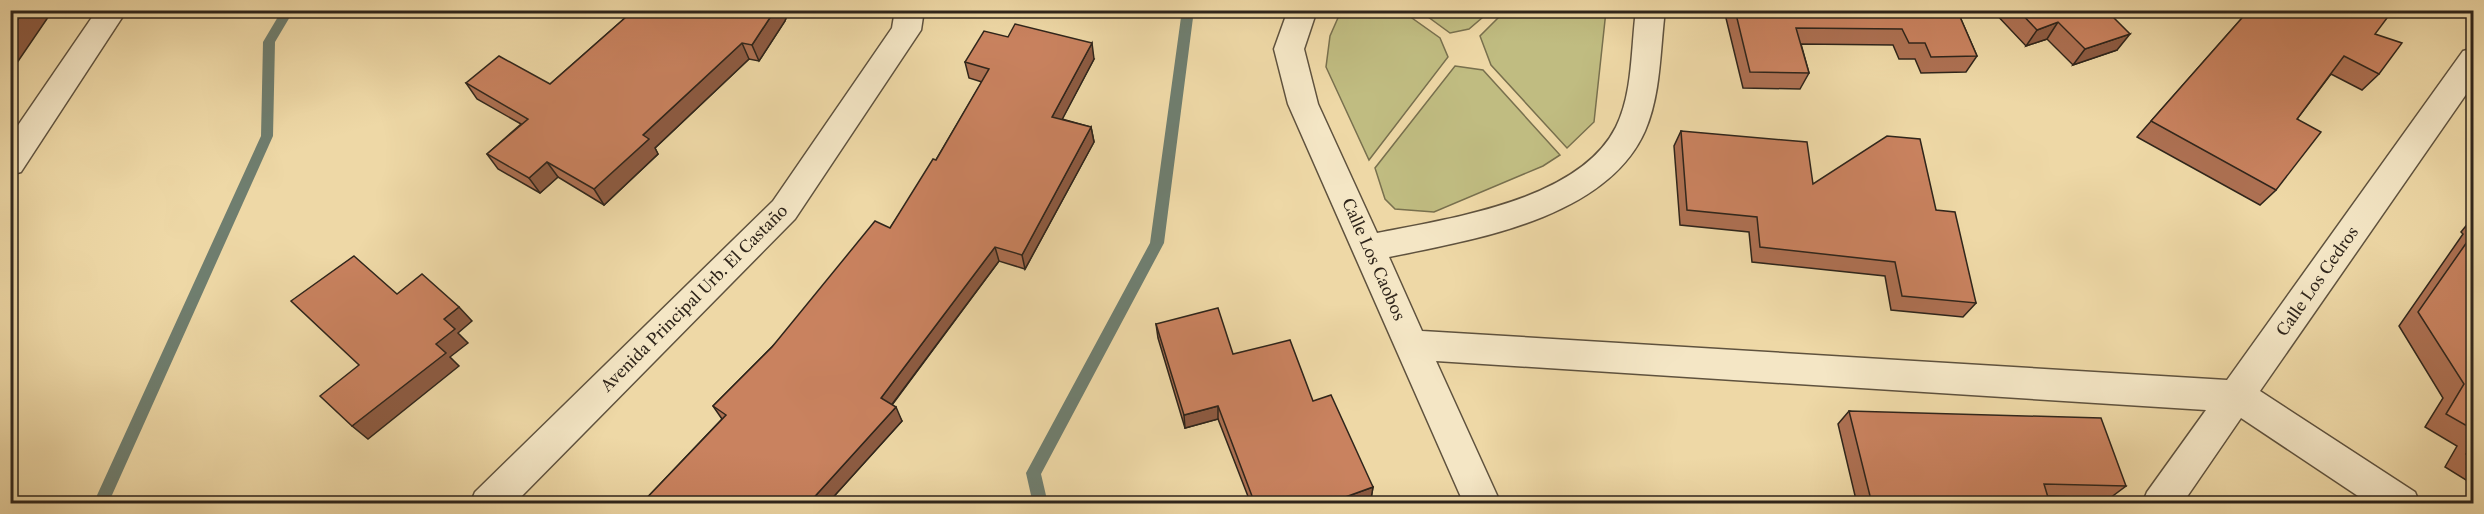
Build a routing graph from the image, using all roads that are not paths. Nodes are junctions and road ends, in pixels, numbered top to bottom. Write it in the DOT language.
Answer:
graph roads {
  1 [pos="113,10"];
  2 [pos="910,10"];
  3 [pos="1303,10"];
  4 [pos="1651,10"];
  5 [pos="2474,59"];
  6 [pos="10,163"];
  7 [pos="1369,248"];
  8 [pos="1413,345"];
  9 [pos="2237,396"];
  10 [pos="488,504"];
  11 [pos="1483,504"];
  12 [pos="2160,504"];
  13 [pos="2402,504"];
  1 -- 6 [label="street"];
  2 -- 10 [label="street, Avenida Principal Urb. El Castaño"];
  3 -- 7 [label="street, Calle Los Caobos"];
  4 -- 7 [label="street"];
  5 -- 9 [label="street, Calle Los Cedros"];
  7 -- 8 [label="street, Calle Los Caobos"];
  8 -- 9 [label="street"];
  8 -- 11 [label="street, Calle Los Caobos"];
  9 -- 12 [label="street, Calle Los Cedros"];
  9 -- 13 [label="street"];
}
